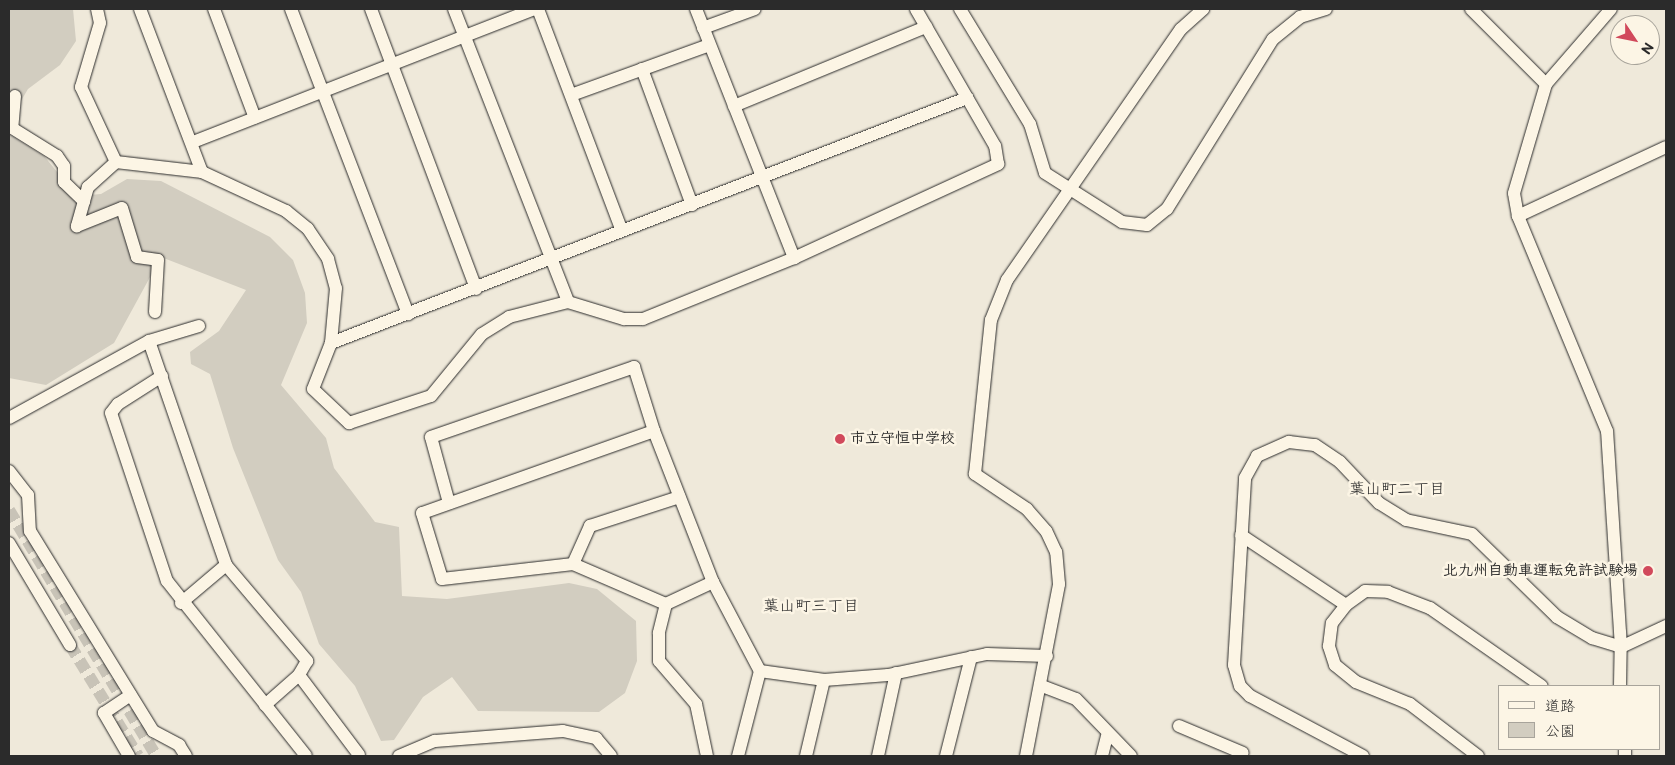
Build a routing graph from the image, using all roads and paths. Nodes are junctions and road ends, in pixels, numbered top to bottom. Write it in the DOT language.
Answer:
graph roads {
  1 [pos="97,9"];
  2 [pos="140,9"];
  3 [pos="214,9"];
  4 [pos="291,9"];
  5 [pos="370,9"];
  6 [pos="454,9"];
  7 [pos="536,9"];
  8 [pos="696,9"];
  9 [pos="755,9"];
  10 [pos="916,9"];
  11 [pos="960,9"];
  12 [pos="1203,9"];
  13 [pos="1326,9"];
  14 [pos="1471,9"];
  15 [pos="1611,9"];
  16 [pos="926,27"];
  17 [pos="704,28"];
  18 [pos="465,36"];
  19 [pos="709,45"];
  20 [pos="391,65"];
  21 [pos="642,69"];
  22 [pos="1546,84"];
  23 [pos="322,92"];
  24 [pos="574,94"];
  25 [pos="15,96"];
  26 [pos="967,98"];
  27 [pos="734,106"];
  28 [pos="255,118"];
  29 [pos="193,142"];
  30 [pos="1666,147"];
  31 [pos="116,162"];
  32 [pos="202,172"];
  33 [pos="762,178"];
  34 [pos="1072,192"];
  35 [pos="84,201"];
  36 [pos="692,205"];
  37 [pos="1518,216"];
  38 [pos="622,231"];
  39 [pos="552,258"];
  40 [pos="794,258"];
  41 [pos="476,289"];
  42 [pos="568,302"];
  43 [pos="155,312"];
  44 [pos="408,314"];
  45 [pos="199,326"];
  46 [pos="149,341"];
  47 [pos="331,343"];
  48 [pos="162,376"];
  49 [pos="9,418"];
  50 [pos="654,431"];
  51 [pos="9,471"];
  52 [pos="679,497"];
  53 [pos="449,503"];
  54 [pos="1241,535"];
  55 [pos="9,543"];
  56 [pos="574,564"];
  57 [pos="226,565"];
  58 [pos="714,582"];
  59 [pos="181,603"];
  60 [pos="666,604"];
  61 [pos="1346,605"];
  62 [pos="1666,626"];
  63 [pos="70,644"];
  64 [pos="1621,647"];
  65 [pos="1047,656"];
  66 [pos="971,657"];
  67 [pos="760,671"];
  68 [pos="896,673"];
  69 [pos="299,676"];
  70 [pos="824,680"];
  71 [pos="1541,685"];
  72 [pos="1620,685"];
  73 [pos="1042,686"];
  74 [pos="131,695"];
  75 [pos="265,705"];
  76 [pos="1179,726"];
  77 [pos="1107,736"];
  78 [pos="359,755"];
  79 [pos="1245,755"];
  80 [pos="129,756"];
  81 [pos="186,756"];
  82 [pos="306,756"];
  83 [pos="399,756"];
  84 [pos="611,756"];
  85 [pos="707,756"];
  86 [pos="738,756"];
  87 [pos="806,756"];
  88 [pos="878,756"];
  89 [pos="946,756"];
  90 [pos="1026,756"];
  91 [pos="1102,756"];
  92 [pos="1130,756"];
  93 [pos="1363,756"];
  94 [pos="1478,756"];
  1 -- 31 [label="street"];
  2 -- 29 [label="street"];
  3 -- 28 [label="street"];
  4 -- 23 [label="street"];
  5 -- 20 [label="street"];
  6 -- 18 [label="street"];
  7 -- 18 [label="street"];
  7 -- 24 [label="street"];
  8 -- 17 [label="street"];
  9 -- 17 [label="street"];
  10 -- 16 [label="street"];
  11 -- 34 [label="street"];
  12 -- 34 [label="street"];
  13 -- 34 [label="street"];
  14 -- 22 [label="street"];
  15 -- 22 [label="street"];
  16 -- 26 [label="street"];
  16 -- 27 [label="street"];
  17 -- 19 [label="street"];
  18 -- 20 [label="street"];
  18 -- 39 [label="street"];
  19 -- 21 [label="street"];
  19 -- 27 [label="street"];
  20 -- 23 [label="street"];
  20 -- 41 [label="street"];
  21 -- 24 [label="street"];
  21 -- 36 [label="street"];
  22 -- 37 [label="street"];
  23 -- 28 [label="street"];
  23 -- 44 [label="street"];
  24 -- 38 [label="street"];
  25 -- 35 [label="street"];
  26 -- 33 [label="street"];
  26 -- 40 [label="street"];
  27 -- 33 [label="street"];
  28 -- 29 [label="street"];
  29 -- 32 [label="street"];
  30 -- 37 [label="street"];
  31 -- 32 [label="street"];
  31 -- 35 [label="street"];
  32 -- 47 [label="street"];
  33 -- 36 [label="street"];
  33 -- 40 [label="street"];
  34 -- 65 [label="street"];
  35 -- 43 [label="street"];
  36 -- 38 [label="street"];
  37 -- 64 [label="street"];
  38 -- 39 [label="street"];
  39 -- 41 [label="street"];
  39 -- 42 [label="street"];
  40 -- 42 [label="street"];
  41 -- 44 [label="street"];
  42 -- 47 [label="street"];
  44 -- 47 [label="street"];
  45 -- 46 [label="street"];
  46 -- 48 [label="street"];
  46 -- 49 [label="street"];
  48 -- 57 [label="street"];
  48 -- 59 [label="street"];
  50 -- 52 [label="street"];
  50 -- 53 [label="street"];
  50 -- 53 [label="street"];
  51 -- 74 [label="street"];
  52 -- 56 [label="street"];
  52 -- 58 [label="street"];
  53 -- 56 [label="street"];
  54 -- 61 [label="street"];
  54 -- 64 [label="street"];
  54 -- 93 [label="street"];
  55 -- 63 [label="street"];
  56 -- 60 [label="street"];
  57 -- 59 [label="street"];
  57 -- 69 [label="street"];
  58 -- 60 [label="street"];
  58 -- 67 [label="street"];
  59 -- 75 [label="street"];
  60 -- 85 [label="street"];
  61 -- 71 [label="street"];
  61 -- 94 [label="street"];
  62 -- 64 [label="street"];
  64 -- 72 [label="street"];
  65 -- 66 [label="street"];
  65 -- 73 [label="street"];
  66 -- 68 [label="street"];
  66 -- 89 [label="street"];
  67 -- 70 [label="street"];
  67 -- 86 [label="street"];
  68 -- 70 [label="street"];
  68 -- 88 [label="street"];
  69 -- 75 [label="street"];
  69 -- 78 [label="street"];
  70 -- 87 [label="street"];
  73 -- 77 [label="street"];
  73 -- 90 [label="street"];
  74 -- 80 [label="street"];
  74 -- 81 [label="street"];
  75 -- 82 [label="street"];
  76 -- 79 [label="street"];
  77 -- 91 [label="street"];
  77 -- 92 [label="street"];
  83 -- 84 [label="street"];
}
